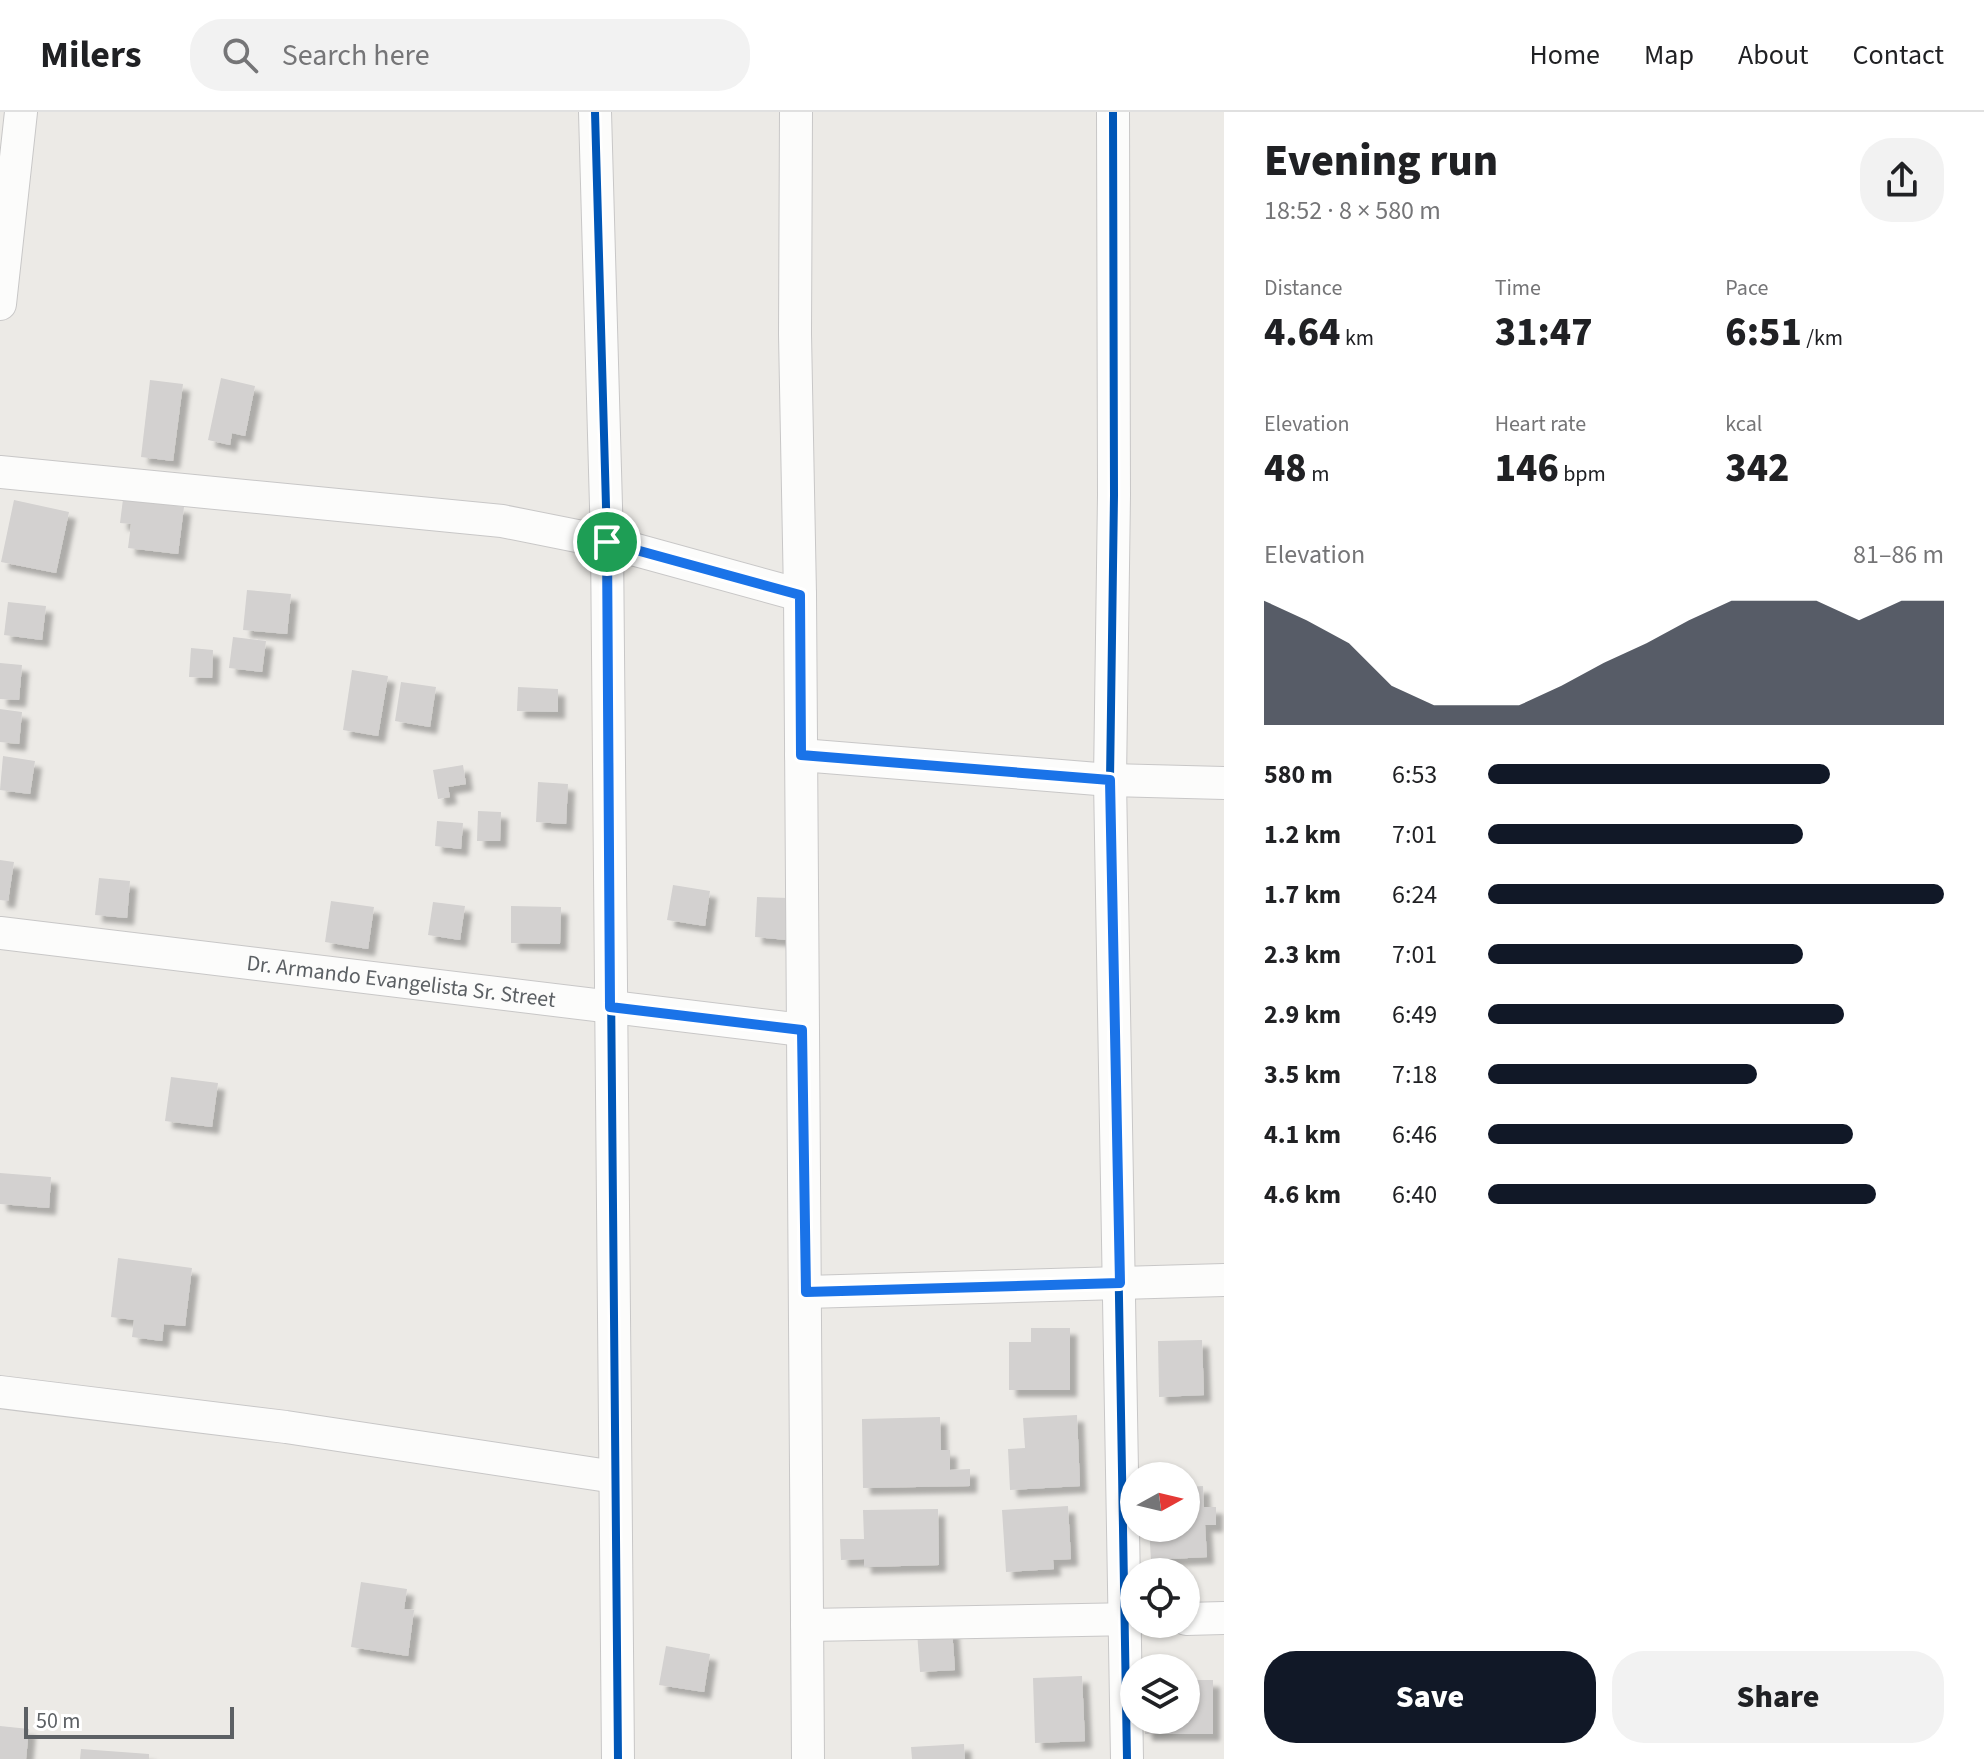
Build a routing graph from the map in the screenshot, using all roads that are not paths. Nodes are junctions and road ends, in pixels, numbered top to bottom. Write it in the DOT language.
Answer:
graph roads {
  1 [pos="21,112"];
  2 [pos="595,112"];
  3 [pos="796,112"];
  4 [pos="1113,112"];
  5 [pos="0,304"];
  6 [pos="0,472"];
  7 [pos="607,542"];
  8 [pos="800,595"];
  9 [pos="801,755"];
  10 [pos="1110,780"];
  11 [pos="1224,783"];
  12 [pos="0,933"];
  13 [pos="610,1007"];
  14 [pos="802,1030"];
  15 [pos="1224,1280"];
  16 [pos="1120,1283"];
  17 [pos="806,1292"];
  18 [pos="0,1392"];
  19 [pos="615,1477"];
  20 [pos="1127,1558"];
  21 [pos="1224,1618"];
  22 [pos="1120,1619"];
  23 [pos="1200,1619"];
  24 [pos="807,1625"];
  25 [pos="1129,1638"];
  26 [pos="618,1759"];
  27 [pos="808,1759"];
  28 [pos="1127,1759"];
  1 -- 5 [label="street"];
  2 -- 7 [label="street"];
  3 -- 8 [label="street"];
  4 -- 10 [label="street"];
  6 -- 7 [label="street"];
  7 -- 8 [label="street"];
  7 -- 13 [label="street"];
  8 -- 9 [label="street"];
  9 -- 10 [label="street"];
  9 -- 14 [label="street"];
  10 -- 11 [label="street"];
  10 -- 16 [label="street"];
  12 -- 13 [label="street, Dr. Armando Evangelista Sr. Street"];
  13 -- 14 [label="street, Dr. Armando Evangelista Sr. Street"];
  13 -- 19 [label="street"];
  14 -- 17 [label="street"];
  15 -- 16 [label="street"];
  16 -- 17 [label="street"];
  16 -- 20 [label="street"];
  17 -- 24 [label="street"];
  18 -- 19 [label="street"];
  19 -- 26 [label="street"];
  21 -- 23 [label="street"];
  22 -- 24 [label="street"];
  24 -- 27 [label="street"];
  25 -- 28 [label="street"];
}
